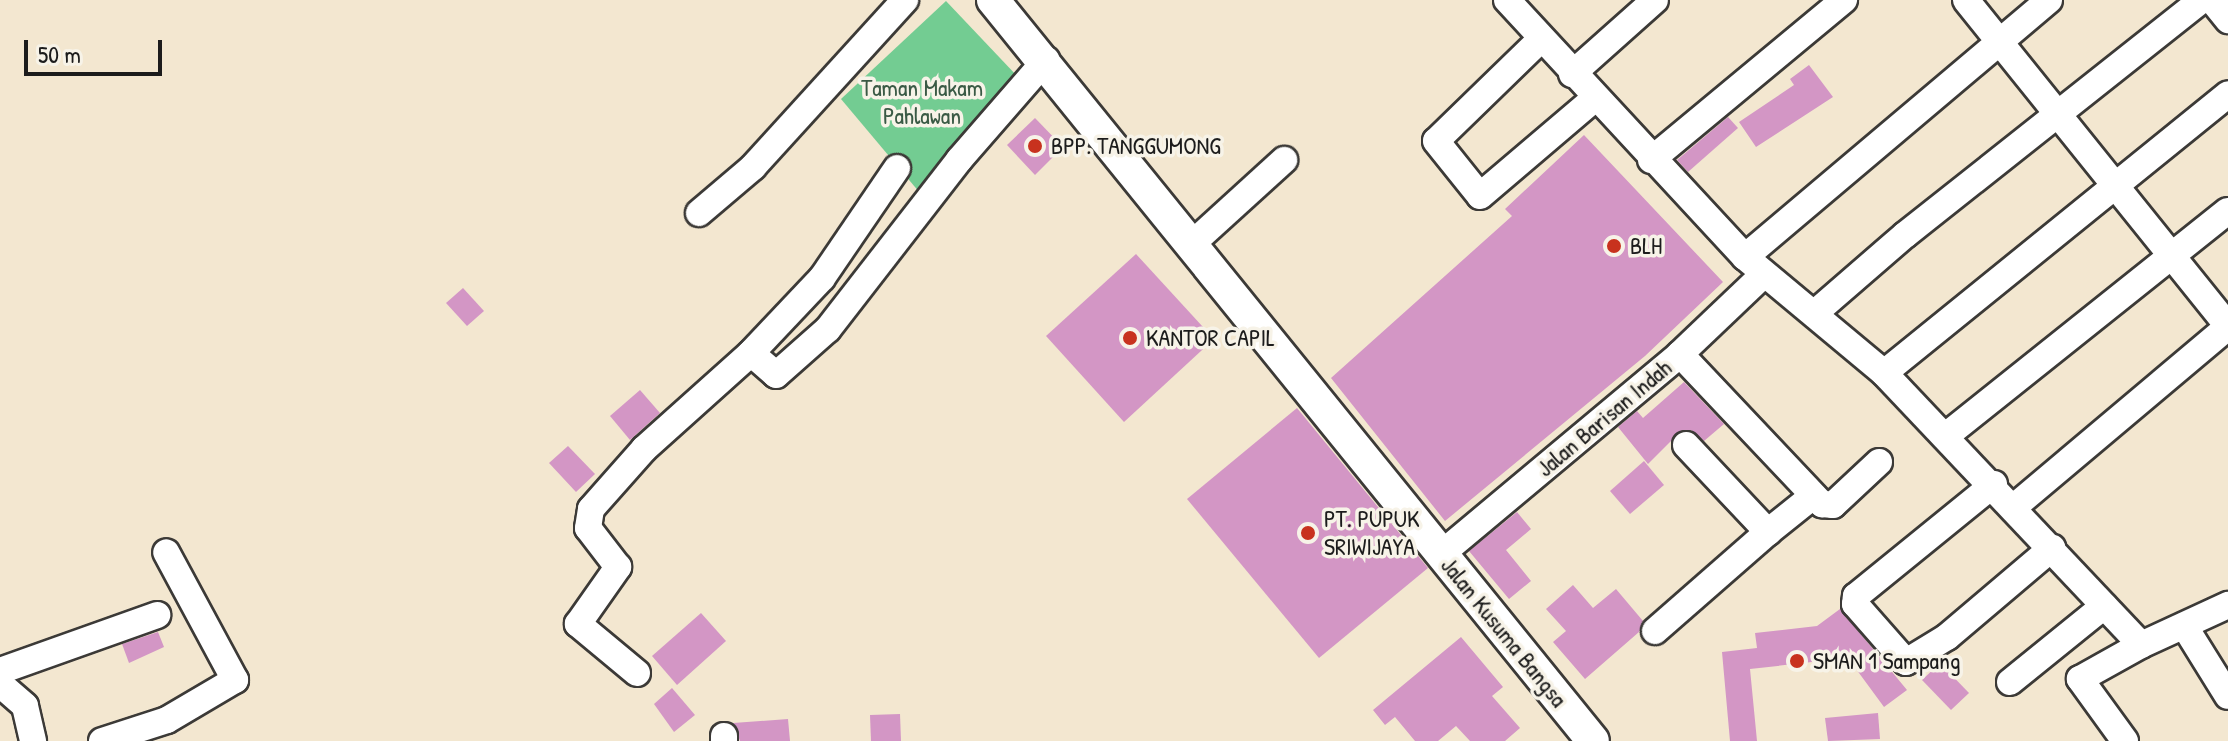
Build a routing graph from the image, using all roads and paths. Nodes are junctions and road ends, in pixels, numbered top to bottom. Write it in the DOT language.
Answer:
graph roads {
  1 [pos="905,0"];
  2 [pos="993,0"];
  3 [pos="1655,0"];
  4 [pos="1844,0"];
  5 [pos="1966,0"];
  6 [pos="2049,0"];
  7 [pos="2202,0"];
  8 [pos="2212,0"];
  9 [pos="1514,3"];
  10 [pos="1813,10"];
  11 [pos="2228,20"];
  12 [pos="1541,39"];
  13 [pos="2000,41"];
  14 [pos="1046,60"];
  15 [pos="1572,74"];
  16 [pos="2228,94"];
  17 [pos="1595,98"];
  18 [pos="2055,114"];
  19 [pos="1284,160"];
  20 [pos="1651,160"];
  21 [pos="897,168"];
  22 [pos="2114,189"];
  23 [pos="2228,211"];
  24 [pos="699,213"];
  25 [pos="1194,242"];
  26 [pos="2169,257"];
  27 [pos="1754,266"];
  28 [pos="1816,312"];
  29 [pos="2228,326"];
  30 [pos="751,353"];
  31 [pos="1680,354"];
  32 [pos="1884,373"];
  33 [pos="1947,435"];
  34 [pos="1686,445"];
  35 [pos="1879,462"];
  36 [pos="1994,484"];
  37 [pos="1813,496"];
  38 [pos="2014,507"];
  39 [pos="1768,532"];
  40 [pos="2052,548"];
  41 [pos="166,552"];
  42 [pos="1440,555"];
  43 [pos="2228,605"];
  44 [pos="2104,606"];
  45 [pos="157,615"];
  46 [pos="2185,627"];
  47 [pos="1655,631"];
  48 [pos="2141,645"];
  49 [pos="0,671"];
  50 [pos="637,673"];
  51 [pos="2010,682"];
  52 [pos="0,684"];
  53 [pos="2228,696"];
  54 [pos="33,741"];
  55 [pos="102,741"];
  56 [pos="1593,741"];
  57 [pos="2125,741"];
  1 -- 24 [label="street"];
  2 -- 14 [label="main road, Jalan Kusuma Bangsa"];
  3 -- 15 [label="street"];
  4 -- 10 [label="street"];
  5 -- 13 [label="street"];
  6 -- 13 [label="street, Jalan Barisan Indah"];
  7 -- 18 [label="street"];
  8 -- 11 [label="street"];
  9 -- 12 [label="street"];
  10 -- 20 [label="street"];
  12 -- 15 [label="street"];
  12 -- 17 [label="street"];
  13 -- 18 [label="street"];
  13 -- 27 [label="street, Jalan Barisan Indah"];
  14 -- 25 [label="main road, Jalan Kusuma Bangsa"];
  14 -- 30 [label="street"];
  15 -- 17 [label="street"];
  16 -- 22 [label="street"];
  17 -- 20 [label="street"];
  18 -- 22 [label="street"];
  18 -- 28 [label="street"];
  19 -- 25 [label="street"];
  20 -- 27 [label="street"];
  21 -- 30 [label="street"];
  22 -- 26 [label="street"];
  22 -- 32 [label="street"];
  23 -- 26 [label="street"];
  25 -- 42 [label="main road, Jalan Kusuma Bangsa"];
  26 -- 29 [label="street"];
  26 -- 33 [label="street"];
  27 -- 28 [label="street"];
  27 -- 31 [label="street, Jalan Barisan Indah"];
  28 -- 32 [label="street"];
  29 -- 38 [label="street"];
  30 -- 50 [label="street"];
  31 -- 37 [label="street"];
  31 -- 42 [label="street, Jalan Barisan Indah"];
  32 -- 33 [label="street"];
  33 -- 36 [label="street"];
  34 -- 39 [label="street"];
  35 -- 37 [label="street"];
  36 -- 38 [label="street"];
  36 -- 40 [label="street"];
  37 -- 39 [label="street"];
  38 -- 40 [label="street"];
  39 -- 47 [label="street"];
  40 -- 44 [label="street"];
  41 -- 55 [label="street"];
  42 -- 56 [label="main road, Jalan Kusuma Bangsa"];
  43 -- 46 [label="street"];
  44 -- 48 [label="street"];
  44 -- 51 [label="street"];
  45 -- 49 [label="street"];
  46 -- 48 [label="street"];
  46 -- 53 [label="street"];
  48 -- 57 [label="street"];
  52 -- 54 [label="street"];
}
